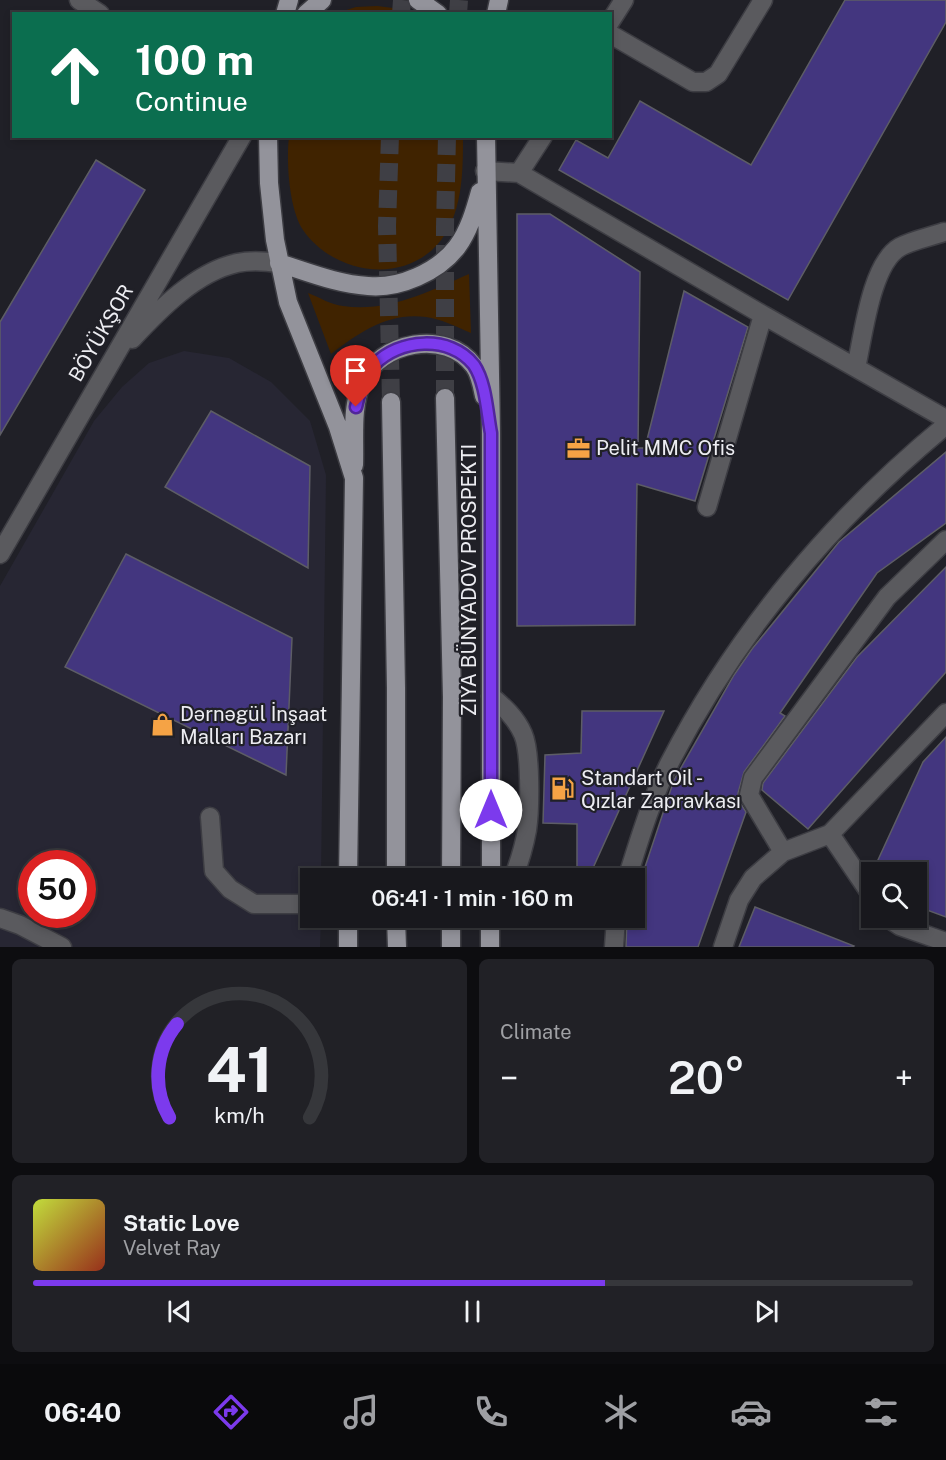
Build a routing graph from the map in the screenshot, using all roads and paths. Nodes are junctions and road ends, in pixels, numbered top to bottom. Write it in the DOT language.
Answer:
graph roads {
  1 [pos="79,0"];
  2 [pos="322,0"];
  3 [pos="418,0"];
  4 [pos="624,0"];
  5 [pos="763,0"];
  6 [pos="97,12"];
  7 [pos="308,12"];
  8 [pos="435,12"];
  9 [pos="612,19"];
  10 [pos="612,35"];
  11 [pos="241,138"];
  12 [pos="268,138"];
  13 [pos="484,138"];
  14 [pos="542,138"];
  15 [pos="485,171"];
  16 [pos="519,172"];
  17 [pos="944,232"];
  18 [pos="279,263"];
  19 [pos="763,315"];
  20 [pos="107,367"];
  21 [pos="856,368"];
  22 [pos="445,398"];
  23 [pos="391,402"];
  24 [pos="946,419"];
  25 [pos="946,425"];
  26 [pos="491,433"];
  27 [pos="354,478"];
  28 [pos="707,507"];
  29 [pos="946,540"];
  30 [pos="0,554"];
  31 [pos="491,696"];
  32 [pos="946,713"];
  33 [pos="210,817"];
  34 [pos="830,834"];
  35 [pos="783,852"];
  36 [pos="348,868"];
  37 [pos="396,868"];
  38 [pos="452,868"];
  39 [pos="491,868"];
  40 [pos="517,868"];
  41 [pos="631,868"];
  42 [pos="861,880"];
  43 [pos="300,904"];
  44 [pos="0,918"];
  45 [pos="348,928"];
  46 [pos="396,928"];
  47 [pos="451,928"];
  48 [pos="615,928"];
  49 [pos="906,928"];
  50 [pos="946,942"];
  51 [pos="62,947"];
  52 [pos="348,947"];
  53 [pos="397,947"];
  54 [pos="451,947"];
  55 [pos="614,947"];
  56 [pos="723,947"];
  1 -- 6 [label="street"];
  2 -- 7 [label="main road"];
  3 -- 8 [label="main road"];
  4 -- 9 [label="street"];
  5 -- 10 [label="street"];
  11 -- 20 [label="street, BÖYÜKŞOR"];
  12 -- 18 [label="main road"];
  13 -- 15 [label="main road, ZIYA BÜNYADOV PROSPEKTI"];
  14 -- 16 [label="street"];
  15 -- 16 [label="street"];
  15 -- 18 [label="main road"];
  15 -- 26 [label="main road, ZIYA BÜNYADOV PROSPEKTI"];
  16 -- 19 [label="street"];
  17 -- 21 [label="street"];
  18 -- 20 [label="street"];
  18 -- 27 [label="main road"];
  19 -- 21 [label="street"];
  19 -- 28 [label="street"];
  20 -- 30 [label="street, BÖYÜKŞOR"];
  21 -- 24 [label="street"];
  22 -- 38 [label="main road, ZIYA BÜNYADOV PROSPEKTI"];
  23 -- 37 [label="main road"];
  25 -- 41 [label="street"];
  26 -- 27 [label="main road"];
  26 -- 31 [label="main road, ZIYA BÜNYADOV PROSPEKTI"];
  27 -- 36 [label="main road"];
  29 -- 35 [label="street"];
  31 -- 39 [label="main road, ZIYA BÜNYADOV PROSPEKTI"];
  31 -- 40 [label="street"];
  32 -- 34 [label="street"];
  33 -- 43 [label="street"];
  34 -- 35 [label="street"];
  34 -- 42 [label="street"];
  35 -- 56 [label="street"];
  44 -- 51 [label="street"];
  45 -- 52 [label="main road"];
  46 -- 53 [label="main road"];
  47 -- 54 [label="main road"];
  48 -- 55 [label="street"];
  49 -- 50 [label="street"];
}
